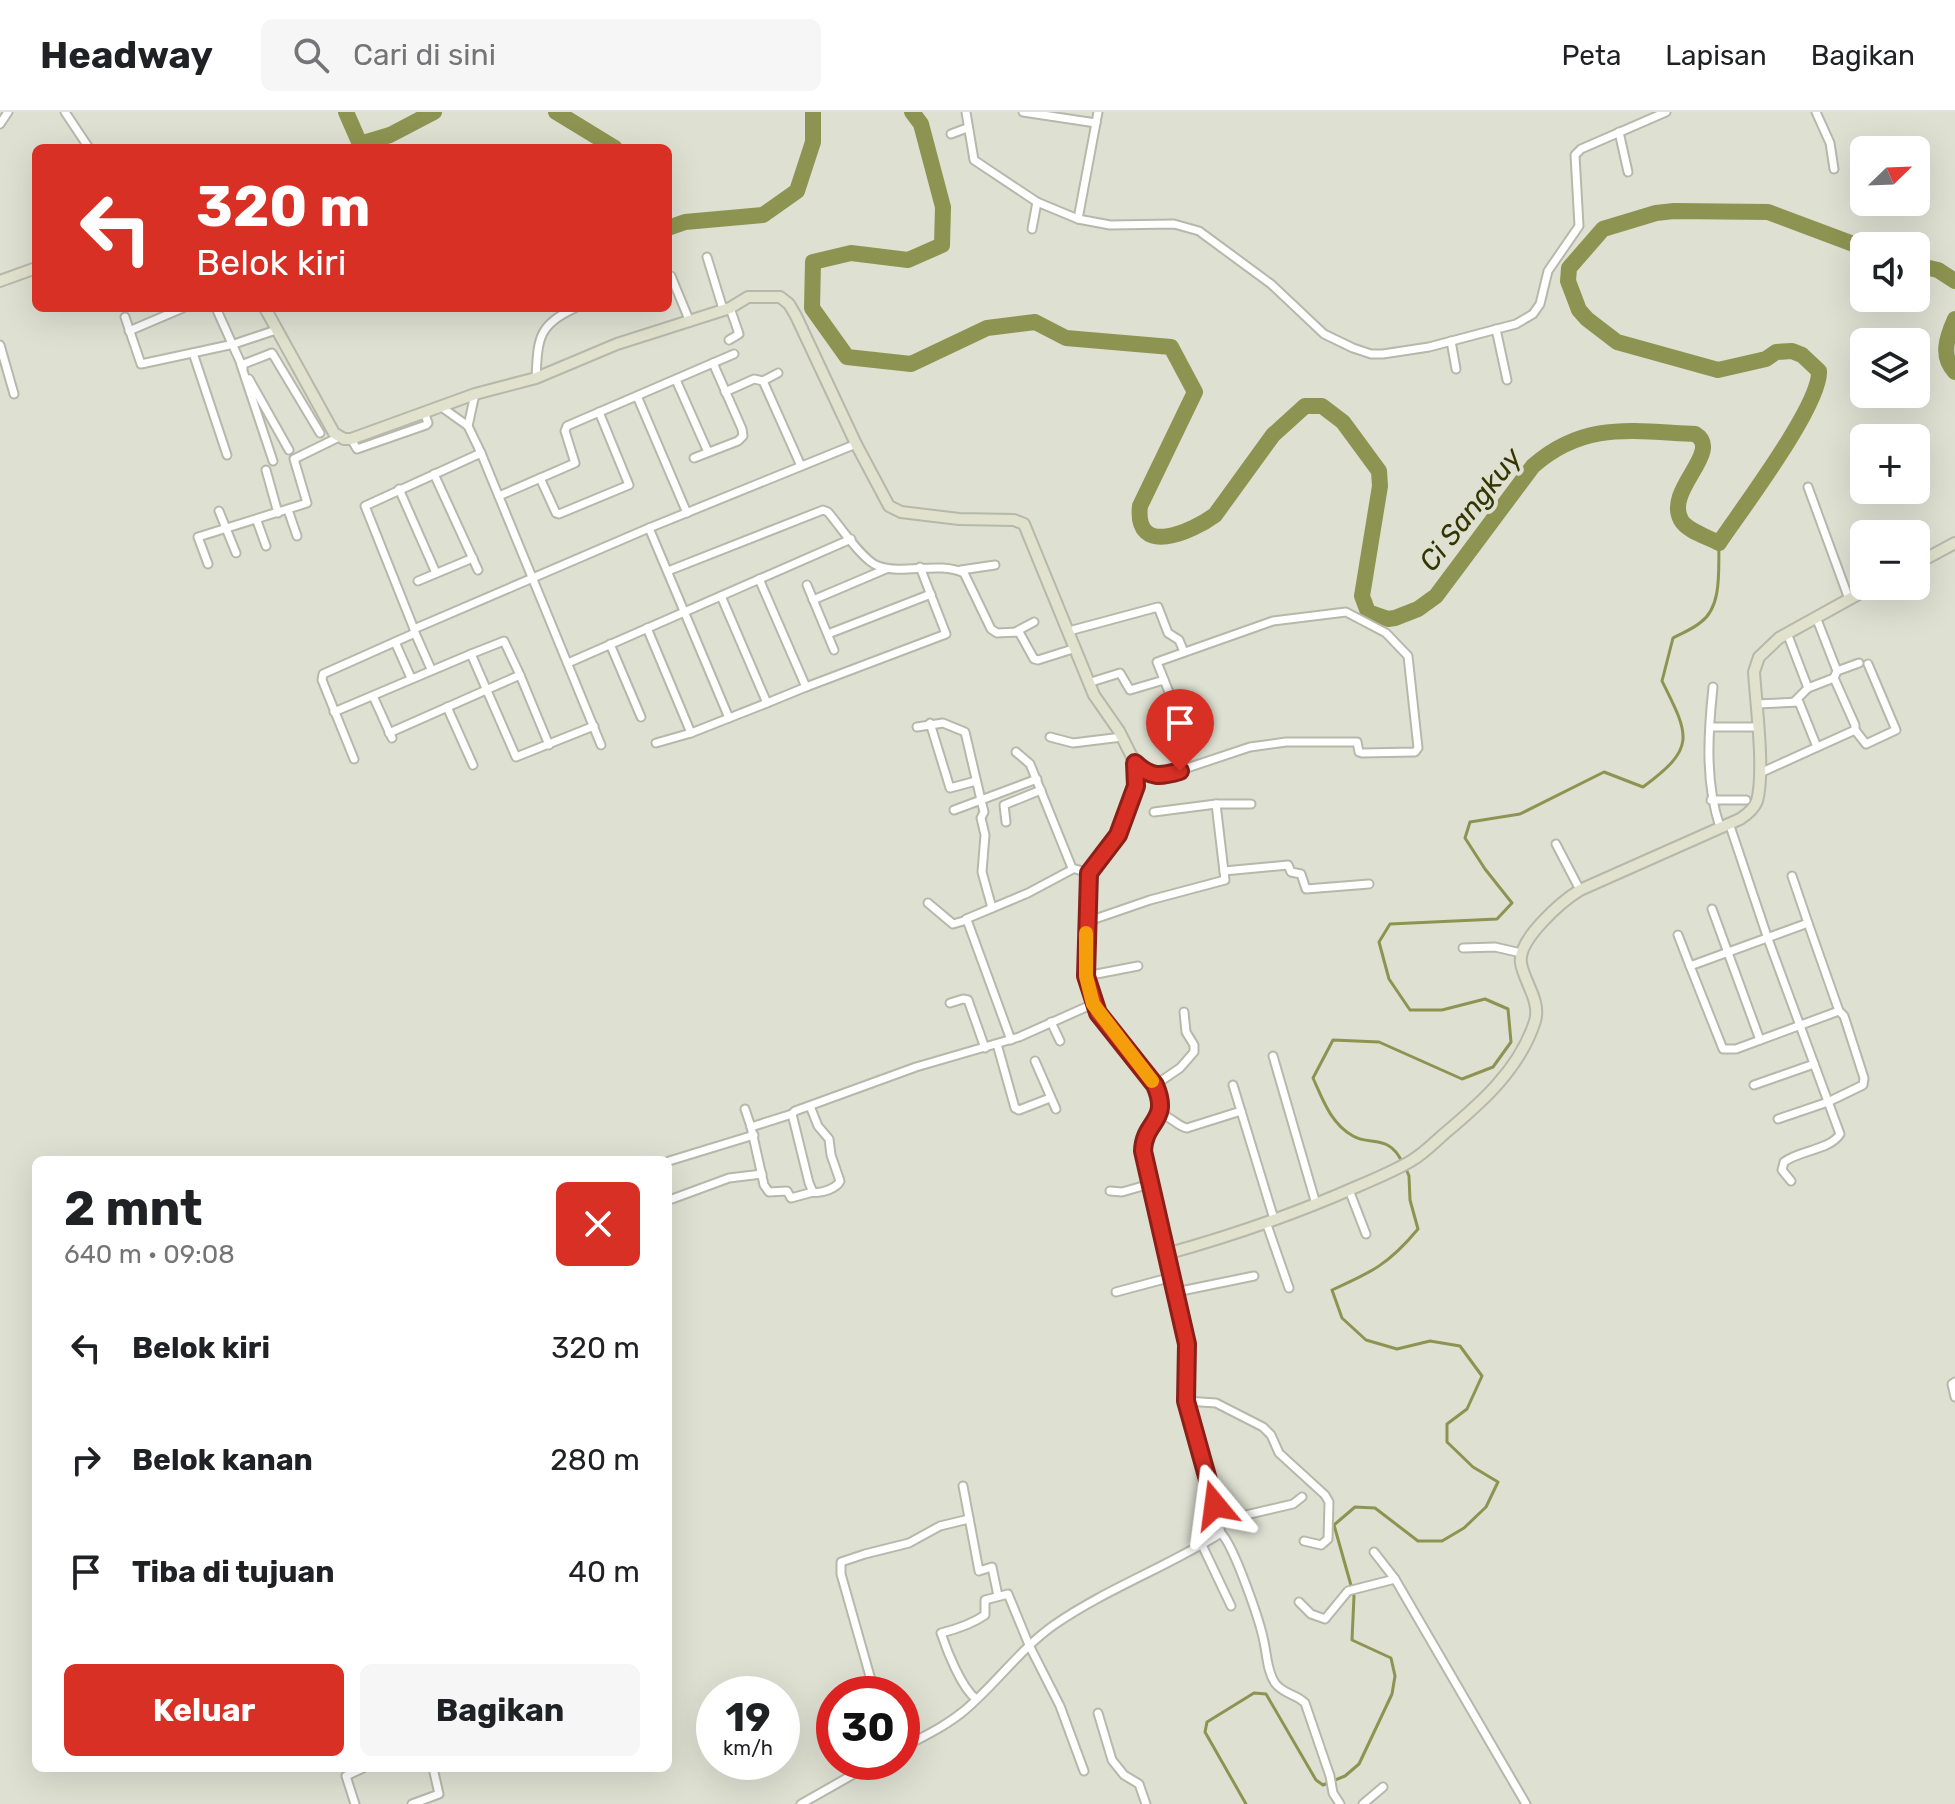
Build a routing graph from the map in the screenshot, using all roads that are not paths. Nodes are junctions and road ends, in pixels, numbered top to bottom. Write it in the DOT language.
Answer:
graph roads {
  1 [pos="8,112"];
  2 [pos="65,112"];
  3 [pos="966,112"];
  4 [pos="1023,112"];
  5 [pos="1098,112"];
  6 [pos="1666,112"];
  7 [pos="1816,112"];
  8 [pos="1096,123"];
  9 [pos="0,124"];
  10 [pos="967,128"];
  11 [pos="1619,132"];
  12 [pos="951,134"];
  13 [pos="86,144"];
  14 [pos="1834,169"];
  15 [pos="1628,172"];
  16 [pos="1037,202"];
  17 [pos="1078,219"];
  18 [pos="1032,229"];
  19 [pos="707,257"];
  20 [pos="32,269"];
  21 [pos="672,278"];
  22 [pos="0,281"];
  23 [pos="726,308"];
  24 [pos="174,312"];
  25 [pos="218,312"];
  26 [pos="267,312"];
  27 [pos="567,312"];
  28 [pos="125,317"];
  29 [pos="690,322"];
  30 [pos="1496,329"];
  31 [pos="276,330"];
  32 [pos="129,331"];
  33 [pos="729,340"];
  34 [pos="1451,341"];
  35 [pos="234,344"];
  36 [pos="0,345"];
  37 [pos="193,353"];
  38 [pos="734,354"];
  39 [pos="713,363"];
  40 [pos="241,365"];
  41 [pos="1456,369"];
  42 [pos="778,373"];
  43 [pos="536,378"];
  44 [pos="676,380"];
  45 [pos="1507,380"];
  46 [pos="763,381"];
  47 [pos="725,392"];
  48 [pos="14,394"];
  49 [pos="475,394"];
  50 [pos="637,396"];
  51 [pos="440,406"];
  52 [pos="599,412"];
  53 [pos="468,426"];
  54 [pos="320,433"];
  55 [pos="339,437"];
  56 [pos="856,444"];
  57 [pos="289,450"];
  58 [pos="708,452"];
  59 [pos="481,453"];
  60 [pos="227,455"];
  61 [pos="694,458"];
  62 [pos="273,461"];
  63 [pos="801,466"];
  64 [pos="266,470"];
  65 [pos="434,474"];
  66 [pos="540,478"];
  67 [pos="1808,487"];
  68 [pos="399,489"];
  69 [pos="499,496"];
  70 [pos="288,510"];
  71 [pos="219,511"];
  72 [pos="278,513"];
  73 [pos="687,513"];
  74 [pos="257,521"];
  75 [pos="649,528"];
  76 [pos="227,529"];
  77 [pos="297,536"];
  78 [pos="851,539"];
  79 [pos="1955,543"];
  80 [pos="266,546"];
  81 [pos="236,553"];
  82 [pos="1930,556"];
  83 [pos="473,558"];
  84 [pos="208,564"];
  85 [pos="995,565"];
  86 [pos="920,567"];
  87 [pos="888,568"];
  88 [pos="478,570"];
  89 [pos="961,570"];
  90 [pos="668,571"];
  91 [pos="436,573"];
  92 [pos="534,579"];
  93 [pos="759,579"];
  94 [pos="418,581"];
  95 [pos="807,585"];
  96 [pos="931,594"];
  97 [pos="721,596"];
  98 [pos="1849,599"];
  99 [pos="813,600"];
  100 [pos="686,611"];
  101 [pos="1816,617"];
  102 [pos="1034,622"];
  103 [pos="647,628"];
  104 [pos="414,631"];
  105 [pos="1017,631"];
  106 [pos="1069,631"];
  107 [pos="1787,633"];
  108 [pos="828,634"];
  109 [pos="395,642"];
  110 [pos="610,644"];
  111 [pos="1076,648"];
  112 [pos="834,650"];
  113 [pos="1184,652"];
  114 [pos="471,654"];
  115 [pos="568,663"];
  116 [pos="1859,663"];
  117 [pos="1868,664"];
  118 [pos="431,669"];
  119 [pos="1836,674"];
  120 [pos="520,675"];
  121 [pos="411,678"];
  122 [pos="1164,680"];
  123 [pos="1088,683"];
  124 [pos="806,687"];
  125 [pos="1713,687"];
  126 [pos="1808,688"];
  127 [pos="485,691"];
  128 [pos="373,696"];
  129 [pos="1795,701"];
  130 [pos="767,703"];
  131 [pos="1756,704"];
  132 [pos="447,707"];
  133 [pos="334,712"];
  134 [pos="641,717"];
  135 [pos="729,718"];
  136 [pos="930,723"];
  137 [pos="594,726"];
  138 [pos="917,727"];
  139 [pos="1711,727"];
  140 [pos="1758,727"];
  141 [pos="1855,730"];
  142 [pos="691,733"];
  143 [pos="1050,737"];
  144 [pos="1122,737"];
  145 [pos="1172,737"];
  146 [pos="656,743"];
  147 [pos="549,745"];
  148 [pos="601,745"];
  149 [pos="1817,747"];
  150 [pos="1016,752"];
  151 [pos="354,759"];
  152 [pos="1135,763"];
  153 [pos="473,765"];
  154 [pos="1760,773"];
  155 [pos="1037,779"];
  156 [pos="976,781"];
  157 [pos="1041,790"];
  158 [pos="981,800"];
  159 [pos="1711,800"];
  160 [pos="1746,800"];
  161 [pos="1216,804"];
  162 [pos="1251,804"];
  163 [pos="954,810"];
  164 [pos="1154,812"];
  165 [pos="1006,822"];
  166 [pos="1725,825"];
  167 [pos="1556,844"];
  168 [pos="1073,869"];
  169 [pos="1224,871"];
  170 [pos="1089,873"];
  171 [pos="1792,876"];
  172 [pos="1369,884"];
  173 [pos="1580,890"];
  174 [pos="928,903"];
  175 [pos="992,908"];
  176 [pos="1712,909"];
  177 [pos="966,919"];
  178 [pos="1086,922"];
  179 [pos="1808,923"];
  180 [pos="1678,935"];
  181 [pos="1768,939"];
  182 [pos="1463,948"];
  183 [pos="1728,951"];
  184 [pos="1521,953"];
  185 [pos="1138,966"];
  186 [pos="1690,966"];
  187 [pos="1086,976"];
  188 [pos="950,1003"];
  189 [pos="1093,1004"];
  190 [pos="1839,1011"];
  191 [pos="1184,1012"];
  192 [pos="1051,1022"];
  193 [pos="1801,1027"];
  194 [pos="1011,1040"];
  195 [pos="1760,1040"];
  196 [pos="1060,1041"];
  197 [pos="997,1044"];
  198 [pos="985,1048"];
  199 [pos="1273,1056"];
  200 [pos="1035,1061"];
  201 [pos="1814,1064"];
  202 [pos="1155,1085"];
  203 [pos="1233,1085"];
  204 [pos="1754,1085"];
  205 [pos="1050,1098"];
  206 [pos="1828,1102"];
  207 [pos="810,1106"];
  208 [pos="745,1109"];
  209 [pos="1056,1109"];
  210 [pos="1160,1111"];
  211 [pos="1241,1111"];
  212 [pos="792,1114"];
  213 [pos="1778,1119"];
  214 [pos="753,1131"];
  215 [pos="672,1160"];
  216 [pos="762,1174"];
  217 [pos="1791,1181"];
  218 [pos="1150,1184"];
  219 [pos="1349,1190"];
  220 [pos="1110,1191"];
  221 [pos="813,1192"];
  222 [pos="672,1199"];
  223 [pos="1316,1204"];
  224 [pos="1270,1221"];
  225 [pos="1366,1234"];
  226 [pos="1166,1254"];
  227 [pos="1254,1276"];
  228 [pos="1172,1277"];
  229 [pos="1289,1288"];
  230 [pos="1116,1292"];
  231 [pos="1176,1292"];
  232 [pos="1955,1382"];
  233 [pos="1955,1397"];
  234 [pos="1186,1401"];
  235 [pos="963,1486"];
  236 [pos="1302,1497"];
  237 [pos="969,1519"];
  238 [pos="1220,1521"];
  239 [pos="1221,1533"];
  240 [pos="1304,1541"];
  241 [pos="1202,1545"];
  242 [pos="1374,1552"];
  243 [pos="1395,1579"];
  244 [pos="998,1596"];
  245 [pos="1299,1602"];
  246 [pos="1231,1606"];
  247 [pos="1029,1645"];
  248 [pos="870,1676"];
  249 [pos="976,1699"];
  250 [pos="1098,1713"];
  251 [pos="920,1738"];
  252 [pos="1084,1771"];
  253 [pos="351,1772"];
  254 [pos="434,1772"];
  255 [pos="843,1780"];
  256 [pos="1383,1787"];
  257 [pos="355,1804"];
  258 [pos="412,1804"];
  259 [pos="801,1804"];
  260 [pos="1146,1804"];
  261 [pos="1340,1804"];
  262 [pos="1363,1804"];
  263 [pos="1526,1804"];
  1 -- 9 [label="street"];
  2 -- 13 [label="street"];
  3 -- 10 [label="street"];
  4 -- 8 [label="street"];
  5 -- 8 [label="street"];
  6 -- 11 [label="street"];
  7 -- 14 [label="street"];
  8 -- 17 [label="street"];
  10 -- 12 [label="street"];
  10 -- 16 [label="street"];
  11 -- 15 [label="street"];
  11 -- 30 [label="street"];
  16 -- 17 [label="street"];
  16 -- 18 [label="street"];
  17 -- 34 [label="street"];
  19 -- 23 [label="street"];
  20 -- 22 [label="street"];
  21 -- 29 [label="street"];
  23 -- 29 [label="street"];
  23 -- 33 [label="street"];
  23 -- 56 [label="street"];
  24 -- 32 [label="street"];
  25 -- 35 [label="street"];
  26 -- 31 [label="street"];
  27 -- 43 [label="street"];
  28 -- 32 [label="street"];
  29 -- 43 [label="street"];
  30 -- 34 [label="street"];
  30 -- 45 [label="street"];
  31 -- 35 [label="street"];
  31 -- 55 [label="street"];
  32 -- 37 [label="street"];
  34 -- 41 [label="street"];
  35 -- 37 [label="street"];
  35 -- 40 [label="street"];
  36 -- 48 [label="street"];
  37 -- 60 [label="street"];
  38 -- 39 [label="street"];
  39 -- 44 [label="street"];
  39 -- 47 [label="street"];
  40 -- 54 [label="street"];
  40 -- 57 [label="street"];
  40 -- 62 [label="street"];
  42 -- 46 [label="street"];
  43 -- 49 [label="street"];
  44 -- 50 [label="street"];
  44 -- 58 [label="street"];
  46 -- 47 [label="street"];
  46 -- 63 [label="street"];
  47 -- 58 [label="street"];
  49 -- 51 [label="street"];
  49 -- 53 [label="street"];
  50 -- 52 [label="street"];
  50 -- 73 [label="street"];
  51 -- 53 [label="street"];
  51 -- 55 [label="street"];
  52 -- 66 [label="street"];
  52 -- 66 [label="street"];
  53 -- 59 [label="street"];
  55 -- 70 [label="street"];
  56 -- 63 [label="street"];
  56 -- 106 [label="street"];
  58 -- 61 [label="street"];
  59 -- 65 [label="street"];
  59 -- 69 [label="street"];
  63 -- 73 [label="street"];
  64 -- 72 [label="street"];
  65 -- 68 [label="street"];
  65 -- 83 [label="street"];
  66 -- 69 [label="street"];
  67 -- 98 [label="street"];
  68 -- 91 [label="street"];
  68 -- 104 [label="street"];
  69 -- 92 [label="street"];
  70 -- 72 [label="street"];
  70 -- 77 [label="street"];
  71 -- 76 [label="street"];
  72 -- 74 [label="street"];
  73 -- 75 [label="street"];
  74 -- 76 [label="street"];
  74 -- 80 [label="street"];
  75 -- 90 [label="street"];
  75 -- 92 [label="street"];
  76 -- 81 [label="street"];
  76 -- 84 [label="street"];
  78 -- 87 [label="street"];
  78 -- 90 [label="street"];
  78 -- 93 [label="street"];
  79 -- 82 [label="street"];
  83 -- 88 [label="street"];
  83 -- 91 [label="street"];
  85 -- 89 [label="street"];
  86 -- 87 [label="street"];
  86 -- 89 [label="street"];
  86 -- 96 [label="street"];
  87 -- 99 [label="street"];
  89 -- 105 [label="street"];
  90 -- 100 [label="street"];
  91 -- 94 [label="street"];
  92 -- 104 [label="street"];
  92 -- 115 [label="street"];
  93 -- 97 [label="street"];
  93 -- 124 [label="street"];
  95 -- 99 [label="street"];
  96 -- 108 [label="street"];
  96 -- 124 [label="street"];
  97 -- 100 [label="street"];
  97 -- 130 [label="street"];
  98 -- 101 [label="street"];
  99 -- 108 [label="street"];
  100 -- 103 [label="street"];
  100 -- 135 [label="street"];
  101 -- 107 [label="street"];
  101 -- 119 [label="street"];
  102 -- 105 [label="street"];
  103 -- 110 [label="street"];
  103 -- 142 [label="street"];
  104 -- 109 [label="street"];
  104 -- 118 [label="street"];
  105 -- 111 [label="street"];
  106 -- 111 [label="street"];
  106 -- 113 [label="street"];
  107 -- 126 [label="street"];
  107 -- 131 [label="street"];
  108 -- 112 [label="street"];
  109 -- 121 [label="street"];
  109 -- 133 [label="street"];
  110 -- 115 [label="street"];
  110 -- 134 [label="street"];
  111 -- 123 [label="street"];
  113 -- 122 [label="street"];
  113 -- 152 [label="street"];
  114 -- 118 [label="street"];
  114 -- 120 [label="street"];
  114 -- 127 [label="street"];
  115 -- 137 [label="street"];
  116 -- 119 [label="street"];
  117 -- 141 [label="street"];
  118 -- 121 [label="street"];
  119 -- 126 [label="street"];
  119 -- 141 [label="street"];
  120 -- 127 [label="street"];
  120 -- 147 [label="street"];
  121 -- 128 [label="street"];
  122 -- 123 [label="street"];
  122 -- 145 [label="street"];
  123 -- 144 [label="street"];
  124 -- 130 [label="street"];
  125 -- 139 [label="street"];
  126 -- 129 [label="street"];
  127 -- 132 [label="street"];
  127 -- 147 [label="street"];
  128 -- 132 [label="street"];
  128 -- 133 [label="street"];
  129 -- 131 [label="street"];
  129 -- 149 [label="street"];
  130 -- 135 [label="street"];
  131 -- 140 [label="street"];
  132 -- 153 [label="street"];
  133 -- 151 [label="street"];
  135 -- 142 [label="street"];
  136 -- 138 [label="street"];
  136 -- 156 [label="street"];
  136 -- 156 [label="street"];
  137 -- 147 [label="street"];
  137 -- 148 [label="street"];
  139 -- 140 [label="street"];
  139 -- 159 [label="street"];
  140 -- 154 [label="street"];
  141 -- 149 [label="street"];
  142 -- 146 [label="street"];
  143 -- 144 [label="street"];
  144 -- 152 [label="street"];
  149 -- 154 [label="street"];
  150 -- 155 [label="street"];
  152 -- 170 [label="street"];
  154 -- 166 [label="street"];
  155 -- 157 [label="street"];
  155 -- 158 [label="street"];
  156 -- 158 [label="street"];
  157 -- 165 [label="street"];
  157 -- 168 [label="street"];
  158 -- 163 [label="street"];
  158 -- 175 [label="street"];
  159 -- 160 [label="street"];
  159 -- 166 [label="street"];
  161 -- 162 [label="street"];
  161 -- 164 [label="street"];
  161 -- 169 [label="street"];
  166 -- 173 [label="street"];
  166 -- 181 [label="street"];
  167 -- 173 [label="street"];
  168 -- 170 [label="street"];
  168 -- 175 [label="street"];
  169 -- 172 [label="street"];
  169 -- 178 [label="street"];
  170 -- 178 [label="street"];
  171 -- 179 [label="street"];
  173 -- 184 [label="street"];
  174 -- 177 [label="street"];
  175 -- 177 [label="street"];
  176 -- 183 [label="street"];
  177 -- 194 [label="street"];
  178 -- 187 [label="street"];
  179 -- 181 [label="street"];
  179 -- 190 [label="street"];
  180 -- 186 [label="street"];
  181 -- 183 [label="street"];
  181 -- 193 [label="street"];
  182 -- 184 [label="street"];
  183 -- 186 [label="street"];
  183 -- 195 [label="street"];
  184 -- 219 [label="street"];
  185 -- 187 [label="street"];
  186 -- 195 [label="street"];
  187 -- 189 [label="street"];
  188 -- 198 [label="street"];
  189 -- 192 [label="street"];
  189 -- 202 [label="street"];
  190 -- 193 [label="street"];
  190 -- 206 [label="street"];
  191 -- 202 [label="street"];
  192 -- 194 [label="street"];
  192 -- 196 [label="street"];
  193 -- 195 [label="street"];
  193 -- 201 [label="street"];
  194 -- 197 [label="street"];
  197 -- 198 [label="street"];
  197 -- 205 [label="street"];
  198 -- 207 [label="street"];
  199 -- 223 [label="street"];
  200 -- 205 [label="street"];
  201 -- 204 [label="street"];
  201 -- 206 [label="street"];
  202 -- 210 [label="street"];
  203 -- 211 [label="street"];
  205 -- 209 [label="street"];
  206 -- 213 [label="street"];
  206 -- 217 [label="street"];
  207 -- 212 [label="street"];
  207 -- 221 [label="street"];
  208 -- 214 [label="street"];
  210 -- 211 [label="street"];
  210 -- 218 [label="street"];
  211 -- 224 [label="street"];
  212 -- 214 [label="street"];
  212 -- 221 [label="street"];
  214 -- 215 [label="street"];
  214 -- 216 [label="street"];
  216 -- 221 [label="street"];
  216 -- 222 [label="street"];
  218 -- 220 [label="street"];
  218 -- 226 [label="street"];
  219 -- 223 [label="street"];
  219 -- 225 [label="street"];
  223 -- 224 [label="street"];
  224 -- 226 [label="street"];
  224 -- 229 [label="street"];
  226 -- 228 [label="street"];
  227 -- 231 [label="street"];
  228 -- 230 [label="street"];
  228 -- 231 [label="street"];
  231 -- 234 [label="street"];
  232 -- 233 [label="street"];
  234 -- 238 [label="street"];
  234 -- 240 [label="street"];
  235 -- 237 [label="street"];
  236 -- 238 [label="street"];
  237 -- 244 [label="street"];
  237 -- 248 [label="street"];
  238 -- 239 [label="street"];
  239 -- 241 [label="street"];
  239 -- 261 [label="street"];
  241 -- 246 [label="street"];
  241 -- 247 [label="street"];
  242 -- 243 [label="street"];
  243 -- 245 [label="street"];
  243 -- 263 [label="street"];
  244 -- 247 [label="street"];
  244 -- 249 [label="street"];
  247 -- 249 [label="street"];
  247 -- 252 [label="street"];
  249 -- 251 [label="street"];
  250 -- 260 [label="street"];
  253 -- 257 [label="street"];
  254 -- 258 [label="street"];
  255 -- 259 [label="street"];
  256 -- 262 [label="street"];
}
